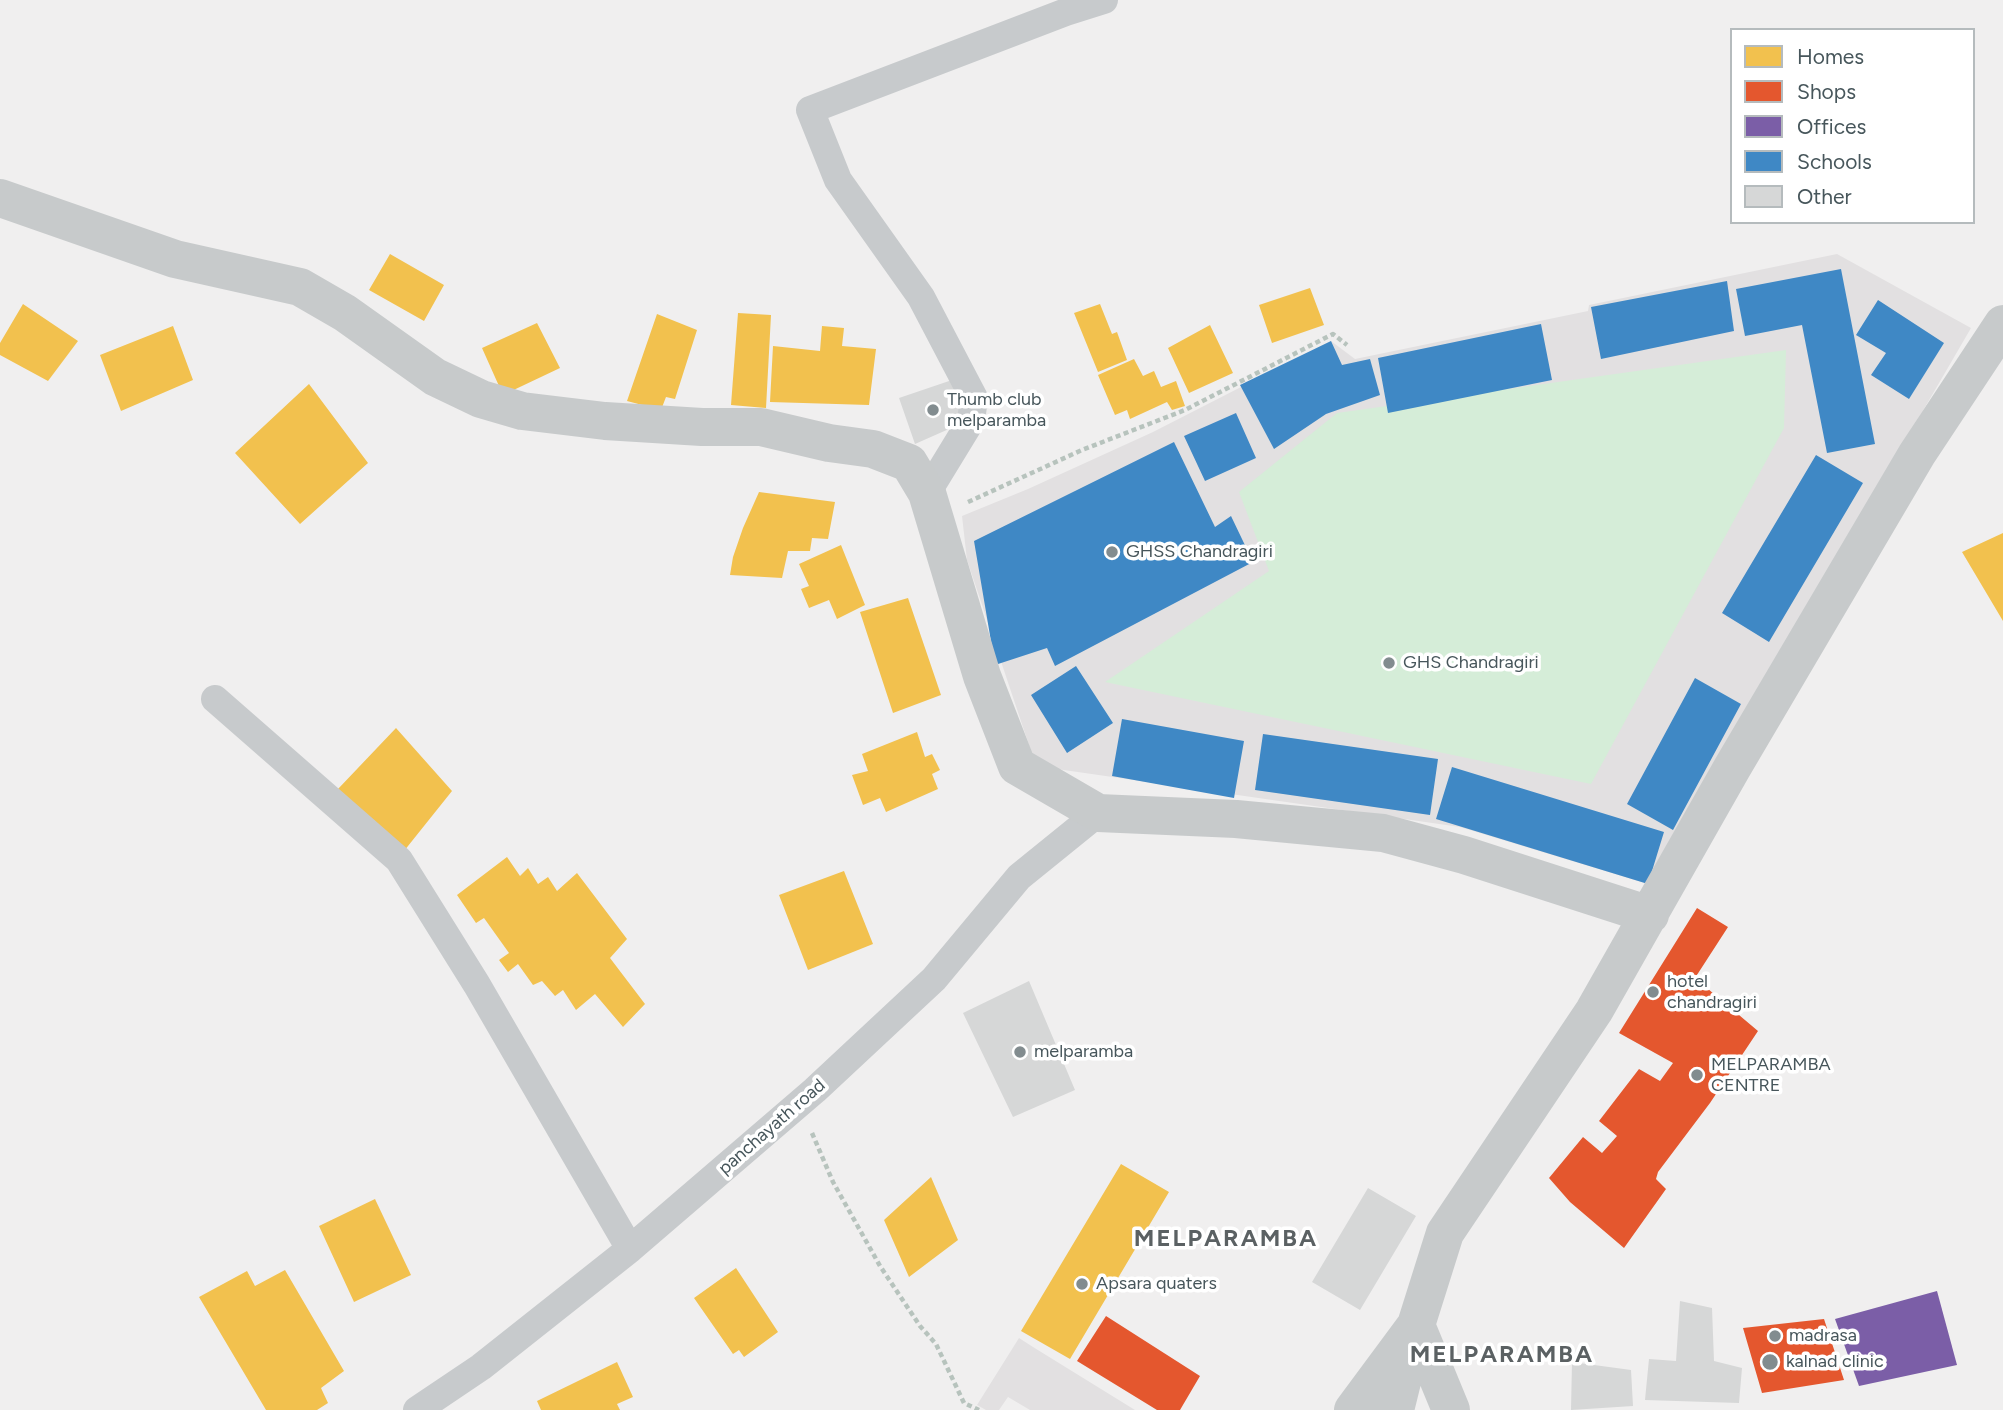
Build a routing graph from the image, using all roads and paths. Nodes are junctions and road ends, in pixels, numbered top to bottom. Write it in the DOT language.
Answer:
graph roads {
  1 [pos="1104,0"];
  2 [pos="0,198"];
  3 [pos="2003,324"];
  4 [pos="1347,345"];
  5 [pos="942,500"];
  6 [pos="215,699"];
  7 [pos="1098,813"];
  8 [pos="1650,915"];
  9 [pos="800,1104"];
  10 [pos="630,1249"];
  11 [pos="1416,1325"];
  12 [pos="417,1410"];
  13 [pos="979,1410"];
  14 [pos="1353,1410"];
  15 [pos="1395,1410"];
  16 [pos="1451,1410"];
  1 -- 5 [label="street"];
  2 -- 5 [label="street"];
  3 -- 8 [label="street"];
  4 -- 5 [label="path"];
  5 -- 7 [label="street"];
  6 -- 10 [label="street"];
  7 -- 8 [label="street"];
  7 -- 9 [label="street, panchayath road"];
  8 -- 11 [label="street"];
  9 -- 10 [label="street, panchayath road"];
  9 -- 13 [label="path"];
  10 -- 12 [label="street, panchayath road"];
  11 -- 14 [label="street"];
  11 -- 15 [label="street"];
  11 -- 16 [label="street"];
}
